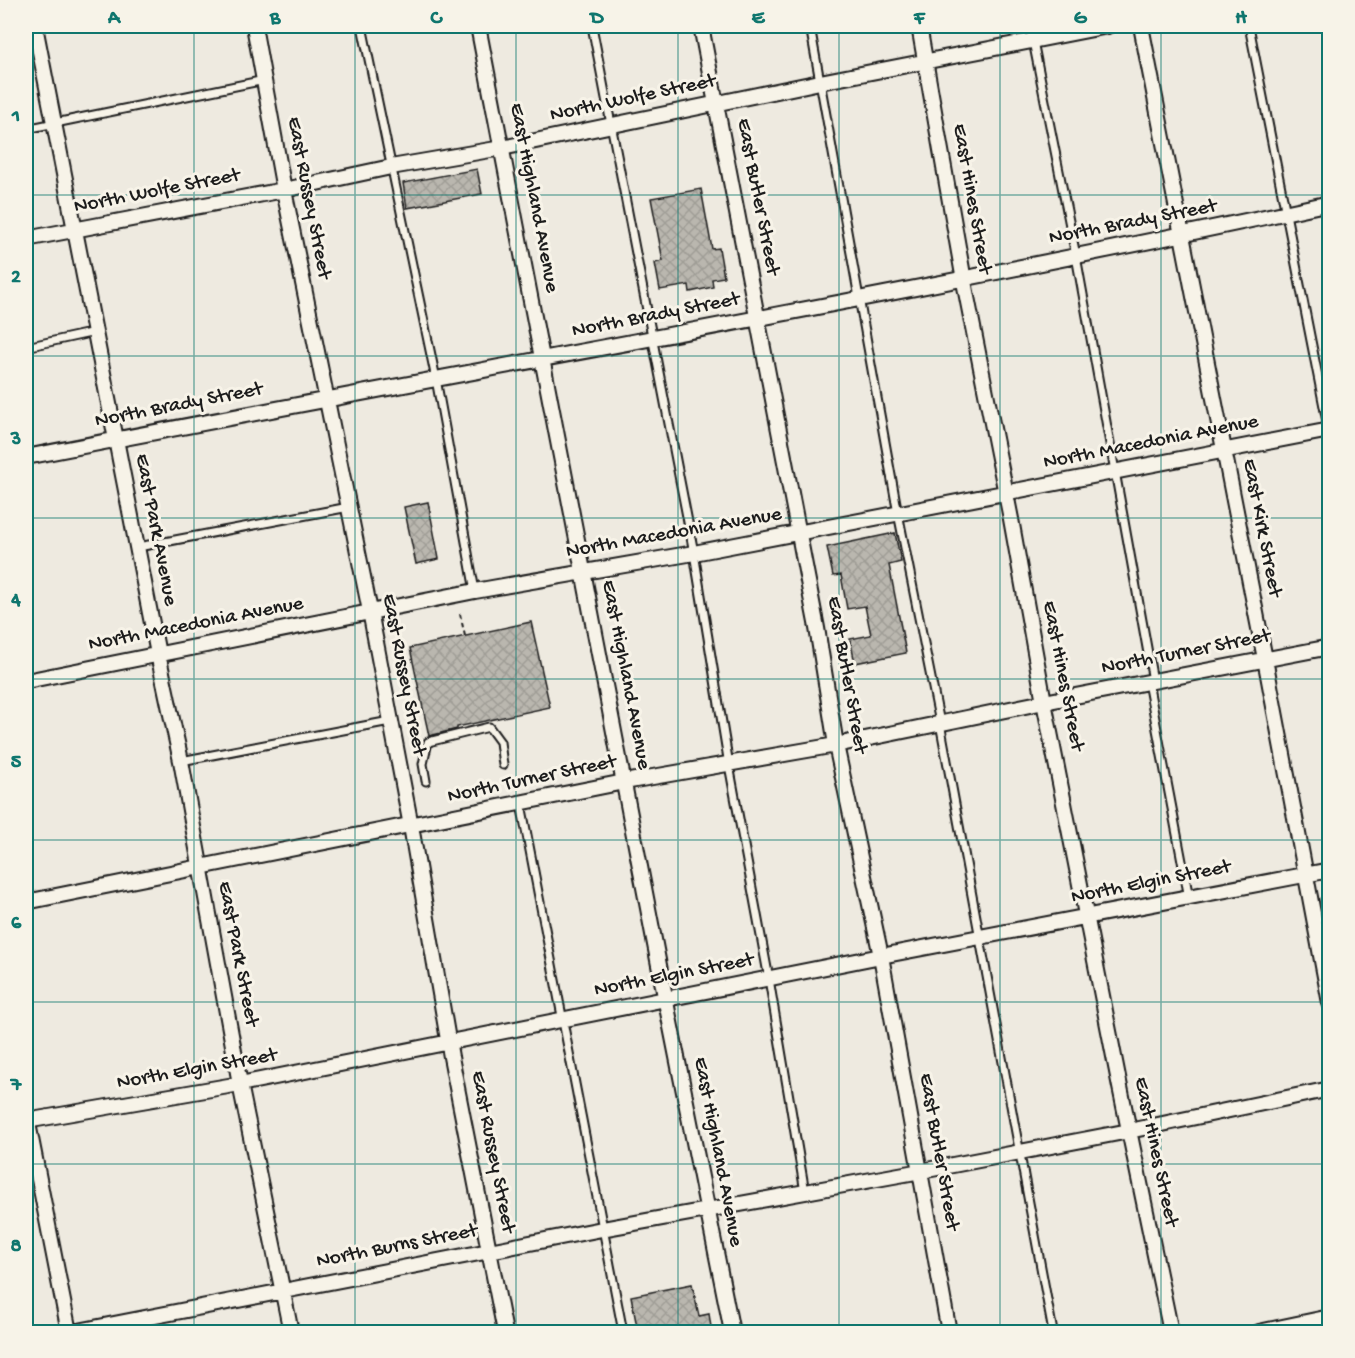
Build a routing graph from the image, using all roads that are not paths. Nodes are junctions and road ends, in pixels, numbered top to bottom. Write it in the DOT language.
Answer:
graph roads {
  1 [pos="35,26"];
  2 [pos="254,26"];
  3 [pos="362,26"];
  4 [pos="478,26"];
  5 [pos="592,26"];
  6 [pos="701,26"];
  7 [pos="810,26"];
  8 [pos="919,26"];
  9 [pos="1030,26"];
  10 [pos="1108,26"];
  11 [pos="1141,26"];
  12 [pos="1249,26"];
  13 [pos="1032,40"];
  14 [pos="925,61"];
  15 [pos="265,80"];
  16 [pos="820,82"];
  17 [pos="717,103"];
  18 [pos="54,122"];
  19 [pos="610,125"];
  20 [pos="26,129"];
  21 [pos="502,148"];
  22 [pos="391,167"];
  23 [pos="284,190"];
  24 [pos="1329,203"];
  25 [pos="1288,212"];
  26 [pos="75,229"];
  27 [pos="1183,233"];
  28 [pos="26,239"];
  29 [pos="1076,256"];
  30 [pos="965,278"];
  31 [pos="859,298"];
  32 [pos="758,317"];
  33 [pos="95,332"];
  34 [pos="651,338"];
  35 [pos="26,347"];
  36 [pos="542,360"];
  37 [pos="436,379"];
  38 [pos="327,400"];
  39 [pos="1329,431"];
  40 [pos="116,439"];
  41 [pos="1224,450"];
  42 [pos="26,457"];
  43 [pos="1115,471"];
  44 [pos="1005,493"];
  45 [pos="349,507"];
  46 [pos="898,514"];
  47 [pos="798,532"];
  48 [pos="138,547"];
  49 [pos="694,553"];
  50 [pos="584,571"];
  51 [pos="475,591"];
  52 [pos="370,611"];
  53 [pos="1329,647"];
  54 [pos="158,654"];
  55 [pos="1265,658"];
  56 [pos="26,681"];
  57 [pos="1151,681"];
  58 [pos="1044,702"];
  59 [pos="390,721"];
  60 [pos="940,723"];
  61 [pos="836,745"];
  62 [pos="181,761"];
  63 [pos="503,765"];
  64 [pos="729,765"];
  65 [pos="426,781"];
  66 [pos="624,782"];
  67 [pos="521,804"];
  68 [pos="411,826"];
  69 [pos="199,868"];
  70 [pos="1329,870"];
  71 [pos="1306,875"];
  72 [pos="1189,898"];
  73 [pos="26,902"];
  74 [pos="1087,917"];
  75 [pos="979,938"];
  76 [pos="881,956"];
  77 [pos="769,979"];
  78 [pos="665,1000"];
  79 [pos="1329,1003"];
  80 [pos="561,1020"];
  81 [pos="450,1043"];
  82 [pos="240,1084"];
  83 [pos="1329,1089"];
  84 [pos="26,1118"];
  85 [pos="1129,1131"];
  86 [pos="1020,1152"];
  87 [pos="920,1171"];
  88 [pos="805,1192"];
  89 [pos="707,1210"];
  90 [pos="602,1228"];
  91 [pos="490,1251"];
  92 [pos="283,1290"];
  93 [pos="1329,1317"];
  94 [pos="71,1332"];
  95 [pos="291,1332"];
  96 [pos="505,1332"];
  97 [pos="623,1332"];
  98 [pos="732,1332"];
  99 [pos="949,1332"];
  100 [pos="1053,1332"];
  101 [pos="1172,1332"];
  102 [pos="1259,1332"];
  1 -- 18 [label="street, East Park Avenue"];
  2 -- 15 [label="street, East Russey Street"];
  3 -- 22 [label="lane"];
  4 -- 21 [label="street, East Highland Avenue"];
  5 -- 19 [label="lane"];
  6 -- 17 [label="street, East Butler Street"];
  7 -- 16 [label="lane"];
  8 -- 14 [label="street, East Hines Street"];
  9 -- 13 [label="lane"];
  10 -- 13 [label="street, North Wolfe Street"];
  11 -- 27 [label="street, East Kirk Street"];
  12 -- 25 [label="lane"];
  13 -- 14 [label="street, North Wolfe Street"];
  13 -- 29 [label="lane"];
  14 -- 16 [label="street, North Wolfe Street"];
  14 -- 30 [label="street, East Hines Street"];
  15 -- 18 [label="lane"];
  15 -- 23 [label="street, East Russey Street"];
  16 -- 17 [label="street, North Wolfe Street"];
  16 -- 31 [label="lane"];
  17 -- 19 [label="street, North Wolfe Street"];
  17 -- 32 [label="street, East Butler Street"];
  18 -- 20 [label="lane"];
  18 -- 26 [label="street, East Park Avenue"];
  19 -- 21 [label="street, North Wolfe Street"];
  19 -- 34 [label="lane"];
  21 -- 22 [label="street, North Wolfe Street"];
  21 -- 36 [label="street, East Highland Avenue"];
  22 -- 23 [label="street, North Wolfe Street"];
  22 -- 37 [label="lane"];
  23 -- 26 [label="street, North Wolfe Street"];
  23 -- 38 [label="street, East Russey Street"];
  24 -- 25 [label="street, North Brady Street"];
  25 -- 27 [label="street, North Brady Street"];
  25 -- 39 [label="lane"];
  26 -- 28 [label="street, North Wolfe Street"];
  26 -- 33 [label="street, East Park Avenue"];
  27 -- 29 [label="street, North Brady Street"];
  27 -- 41 [label="street, East Kirk Street"];
  29 -- 30 [label="street, North Brady Street"];
  29 -- 43 [label="lane"];
  30 -- 31 [label="street, North Brady Street"];
  30 -- 44 [label="street, East Hines Street"];
  31 -- 32 [label="street, North Brady Street"];
  31 -- 46 [label="lane"];
  32 -- 34 [label="street, North Brady Street"];
  32 -- 47 [label="street, East Butler Street"];
  33 -- 35 [label="lane"];
  33 -- 40 [label="street, East Park Avenue"];
  34 -- 36 [label="street, North Brady Street"];
  34 -- 49 [label="lane"];
  36 -- 37 [label="street, North Brady Street"];
  36 -- 50 [label="street, East Highland Avenue"];
  37 -- 38 [label="street, North Brady Street"];
  37 -- 51 [label="lane"];
  38 -- 40 [label="street, North Brady Street"];
  38 -- 45 [label="street, East Russey Street"];
  39 -- 41 [label="street, North Macedonia Avenue"];
  40 -- 42 [label="street, North Brady Street"];
  40 -- 48 [label="street, East Park Avenue"];
  41 -- 43 [label="street, North Macedonia Avenue"];
  41 -- 55 [label="street, East Kirk Street"];
  43 -- 44 [label="street, North Macedonia Avenue"];
  43 -- 57 [label="lane"];
  44 -- 46 [label="street, North Macedonia Avenue"];
  44 -- 58 [label="street, East Hines Street"];
  45 -- 48 [label="lane"];
  45 -- 52 [label="street, East Russey Street"];
  46 -- 47 [label="street, North Macedonia Avenue"];
  46 -- 60 [label="lane"];
  47 -- 49 [label="street, North Macedonia Avenue"];
  47 -- 61 [label="street, East Butler Street"];
  48 -- 54 [label="street, East Park Avenue"];
  49 -- 50 [label="street, North Macedonia Avenue"];
  49 -- 64 [label="lane"];
  50 -- 51 [label="street, North Macedonia Avenue"];
  50 -- 66 [label="street, East Highland Avenue"];
  51 -- 52 [label="street, North Macedonia Avenue"];
  52 -- 54 [label="street, North Macedonia Avenue"];
  52 -- 59 [label="street, East Russey Street"];
  53 -- 55 [label="street, North Turner Street"];
  54 -- 56 [label="street, North Macedonia Avenue"];
  54 -- 62 [label="street, East Park Street"];
  55 -- 57 [label="street, North Turner Street"];
  55 -- 71 [label="street, East Kirk Street"];
  57 -- 58 [label="street, North Turner Street"];
  57 -- 72 [label="lane"];
  58 -- 60 [label="street, North Turner Street"];
  58 -- 74 [label="street, East Hines Street"];
  59 -- 62 [label="lane"];
  59 -- 68 [label="street, East Russey Street"];
  60 -- 61 [label="street, North Turner Street"];
  60 -- 75 [label="lane"];
  61 -- 64 [label="street, North Turner Street"];
  61 -- 76 [label="street, East Butler Street"];
  62 -- 69 [label="street, East Park Street"];
  63 -- 65 [label="lane"];
  64 -- 66 [label="street, North Turner Street"];
  64 -- 77 [label="lane"];
  66 -- 67 [label="street, North Turner Street"];
  66 -- 78 [label="street, East Highland Avenue"];
  67 -- 68 [label="street, North Turner Street"];
  67 -- 80 [label="lane"];
  68 -- 69 [label="street, North Turner Street"];
  68 -- 81 [label="street, East Russey Street"];
  69 -- 73 [label="street, North Turner Street"];
  69 -- 82 [label="street, East Park Street"];
  70 -- 71 [label="street, North Elgin Street"];
  71 -- 72 [label="street, North Elgin Street"];
  71 -- 79 [label="street, East Kirk Street"];
  72 -- 74 [label="street, North Elgin Street"];
  74 -- 75 [label="street, North Elgin Street"];
  74 -- 85 [label="street, East Hines Street"];
  75 -- 76 [label="street, North Elgin Street"];
  75 -- 86 [label="lane"];
  76 -- 77 [label="street, North Elgin Street"];
  76 -- 87 [label="street, East Butler Street"];
  77 -- 78 [label="street, North Elgin Street"];
  77 -- 88 [label="lane"];
  78 -- 80 [label="street, North Elgin Street"];
  78 -- 89 [label="street, East Highland Avenue"];
  80 -- 81 [label="street, North Elgin Street"];
  80 -- 90 [label="lane"];
  81 -- 82 [label="street, North Elgin Street"];
  81 -- 91 [label="street, East Russey Street"];
  82 -- 84 [label="street, North Elgin Street"];
  82 -- 92 [label="street, East Park Street"];
  83 -- 85 [label="street, North Burns Street"];
  84 -- 94 [label="street"];
  85 -- 86 [label="street, North Burns Street"];
  85 -- 101 [label="street, East Hines Street"];
  86 -- 87 [label="street, North Burns Street"];
  86 -- 100 [label="lane"];
  87 -- 88 [label="street, North Burns Street"];
  87 -- 99 [label="street, East Butler Street"];
  88 -- 89 [label="street, North Burns Street"];
  89 -- 90 [label="street, North Burns Street"];
  89 -- 98 [label="street, East Highland Avenue"];
  90 -- 91 [label="street, North Burns Street"];
  90 -- 97 [label="lane"];
  91 -- 92 [label="street, North Burns Street"];
  91 -- 96 [label="street, East Russey Street"];
  92 -- 94 [label="street, North Burns Street"];
  92 -- 95 [label="street, East Park Street"];
  93 -- 102 [label="street"];
}
